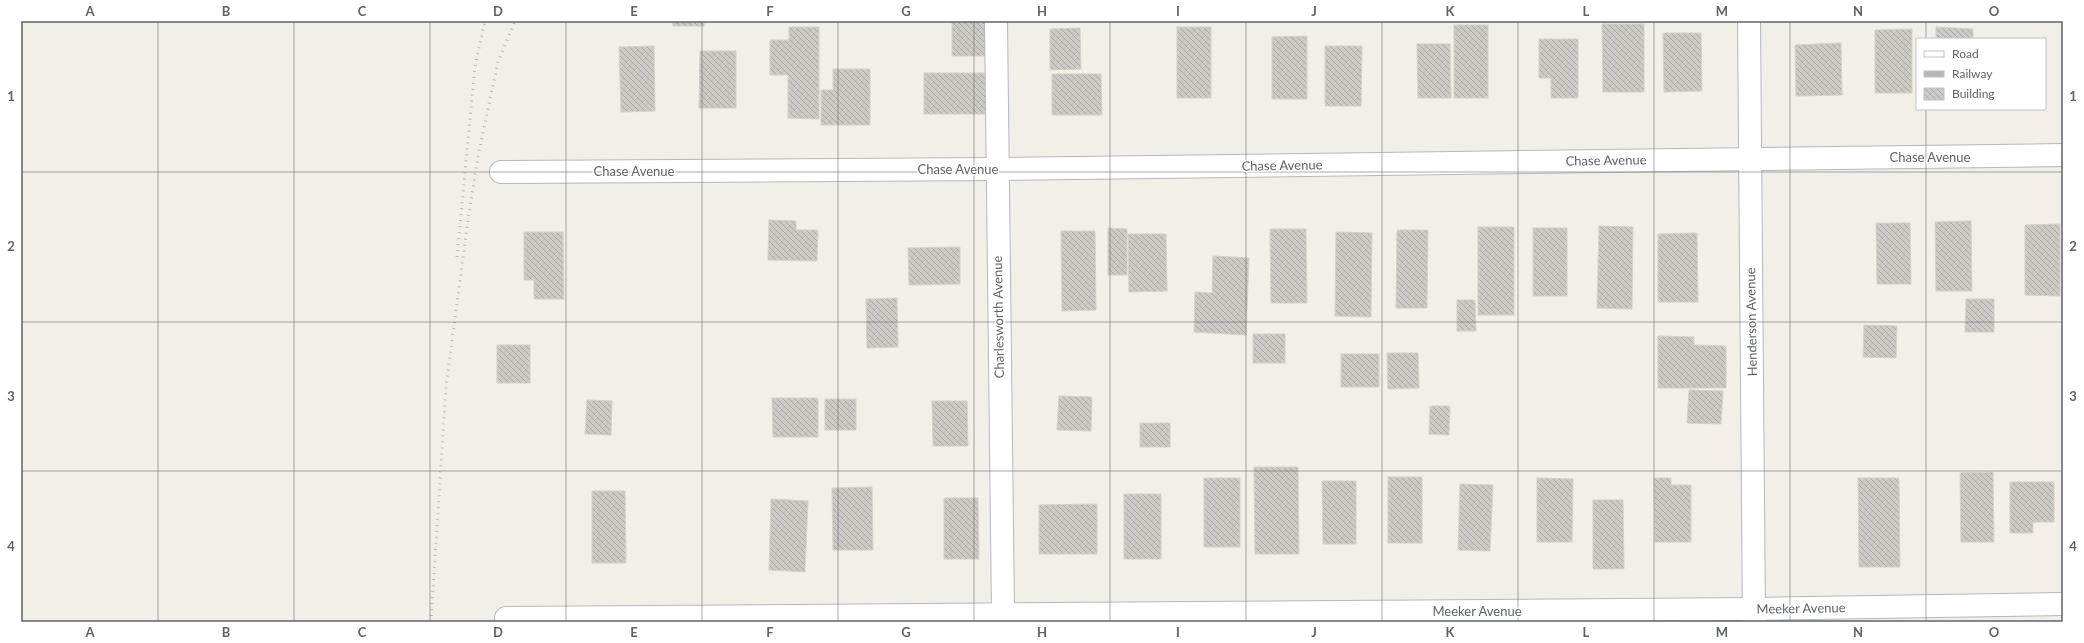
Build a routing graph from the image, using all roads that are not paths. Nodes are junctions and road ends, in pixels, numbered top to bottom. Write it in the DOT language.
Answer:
graph roads {
  1 [pos="996,21"];
  2 [pos="1749,21"];
  3 [pos="2063,155"];
  4 [pos="1750,158"];
  5 [pos="996,169"];
  6 [pos="501,172"];
  7 [pos="2063,604"];
  8 [pos="1002,613"];
  9 [pos="1754,615"];
  10 [pos="506,618"];
  11 [pos="1026,618"];
  1 -- 5 [label="street, Charlesworth Avenue"];
  2 -- 4 [label="street, Henderson Avenue"];
  3 -- 4 [label="street, Chase Avenue"];
  4 -- 5 [label="street, Chase Avenue"];
  4 -- 9 [label="street, Henderson Avenue"];
  5 -- 6 [label="street, Chase Avenue"];
  5 -- 8 [label="street, Charlesworth Avenue"];
  7 -- 9 [label="street, Meeker Avenue"];
  8 -- 10 [label="street, Meeker Avenue"];
  8 -- 11 [label="street, Meeker Avenue"];
  9 -- 11 [label="street, Meeker Avenue"];
}
